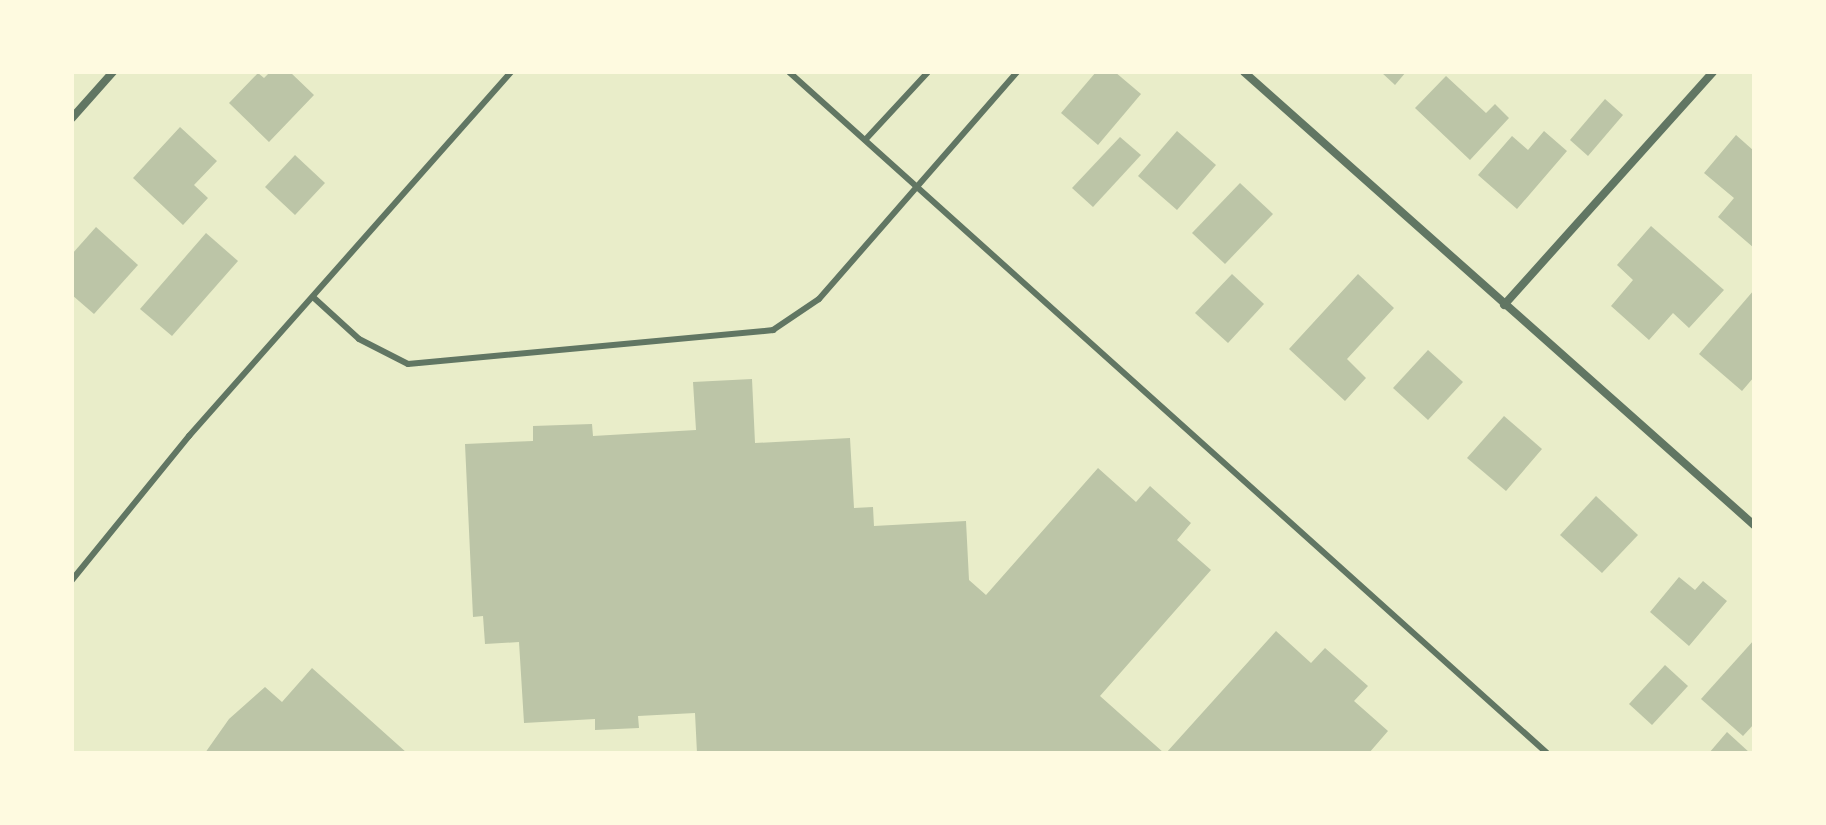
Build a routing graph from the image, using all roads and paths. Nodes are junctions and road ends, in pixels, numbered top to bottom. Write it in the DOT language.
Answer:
graph roads {
  1 [pos="113,72"];
  2 [pos="511,72"];
  3 [pos="789,72"];
  4 [pos="928,72"];
  5 [pos="1017,72"];
  6 [pos="1244,72"];
  7 [pos="1713,72"];
  8 [pos="72,118"];
  9 [pos="866,139"];
  10 [pos="917,185"];
  11 [pos="313,297"];
  12 [pos="1504,305"];
  13 [pos="1754,525"];
  14 [pos="72,580"];
  15 [pos="1547,753"];
  1 -- 8 [label="street"];
  2 -- 11 [label="lane"];
  3 -- 9 [label="lane"];
  4 -- 9 [label="lane"];
  5 -- 10 [label="lane"];
  6 -- 12 [label="street"];
  7 -- 12 [label="street"];
  9 -- 10 [label="lane"];
  10 -- 11 [label="lane"];
  10 -- 15 [label="lane"];
  11 -- 14 [label="lane"];
  12 -- 13 [label="street"];
}
